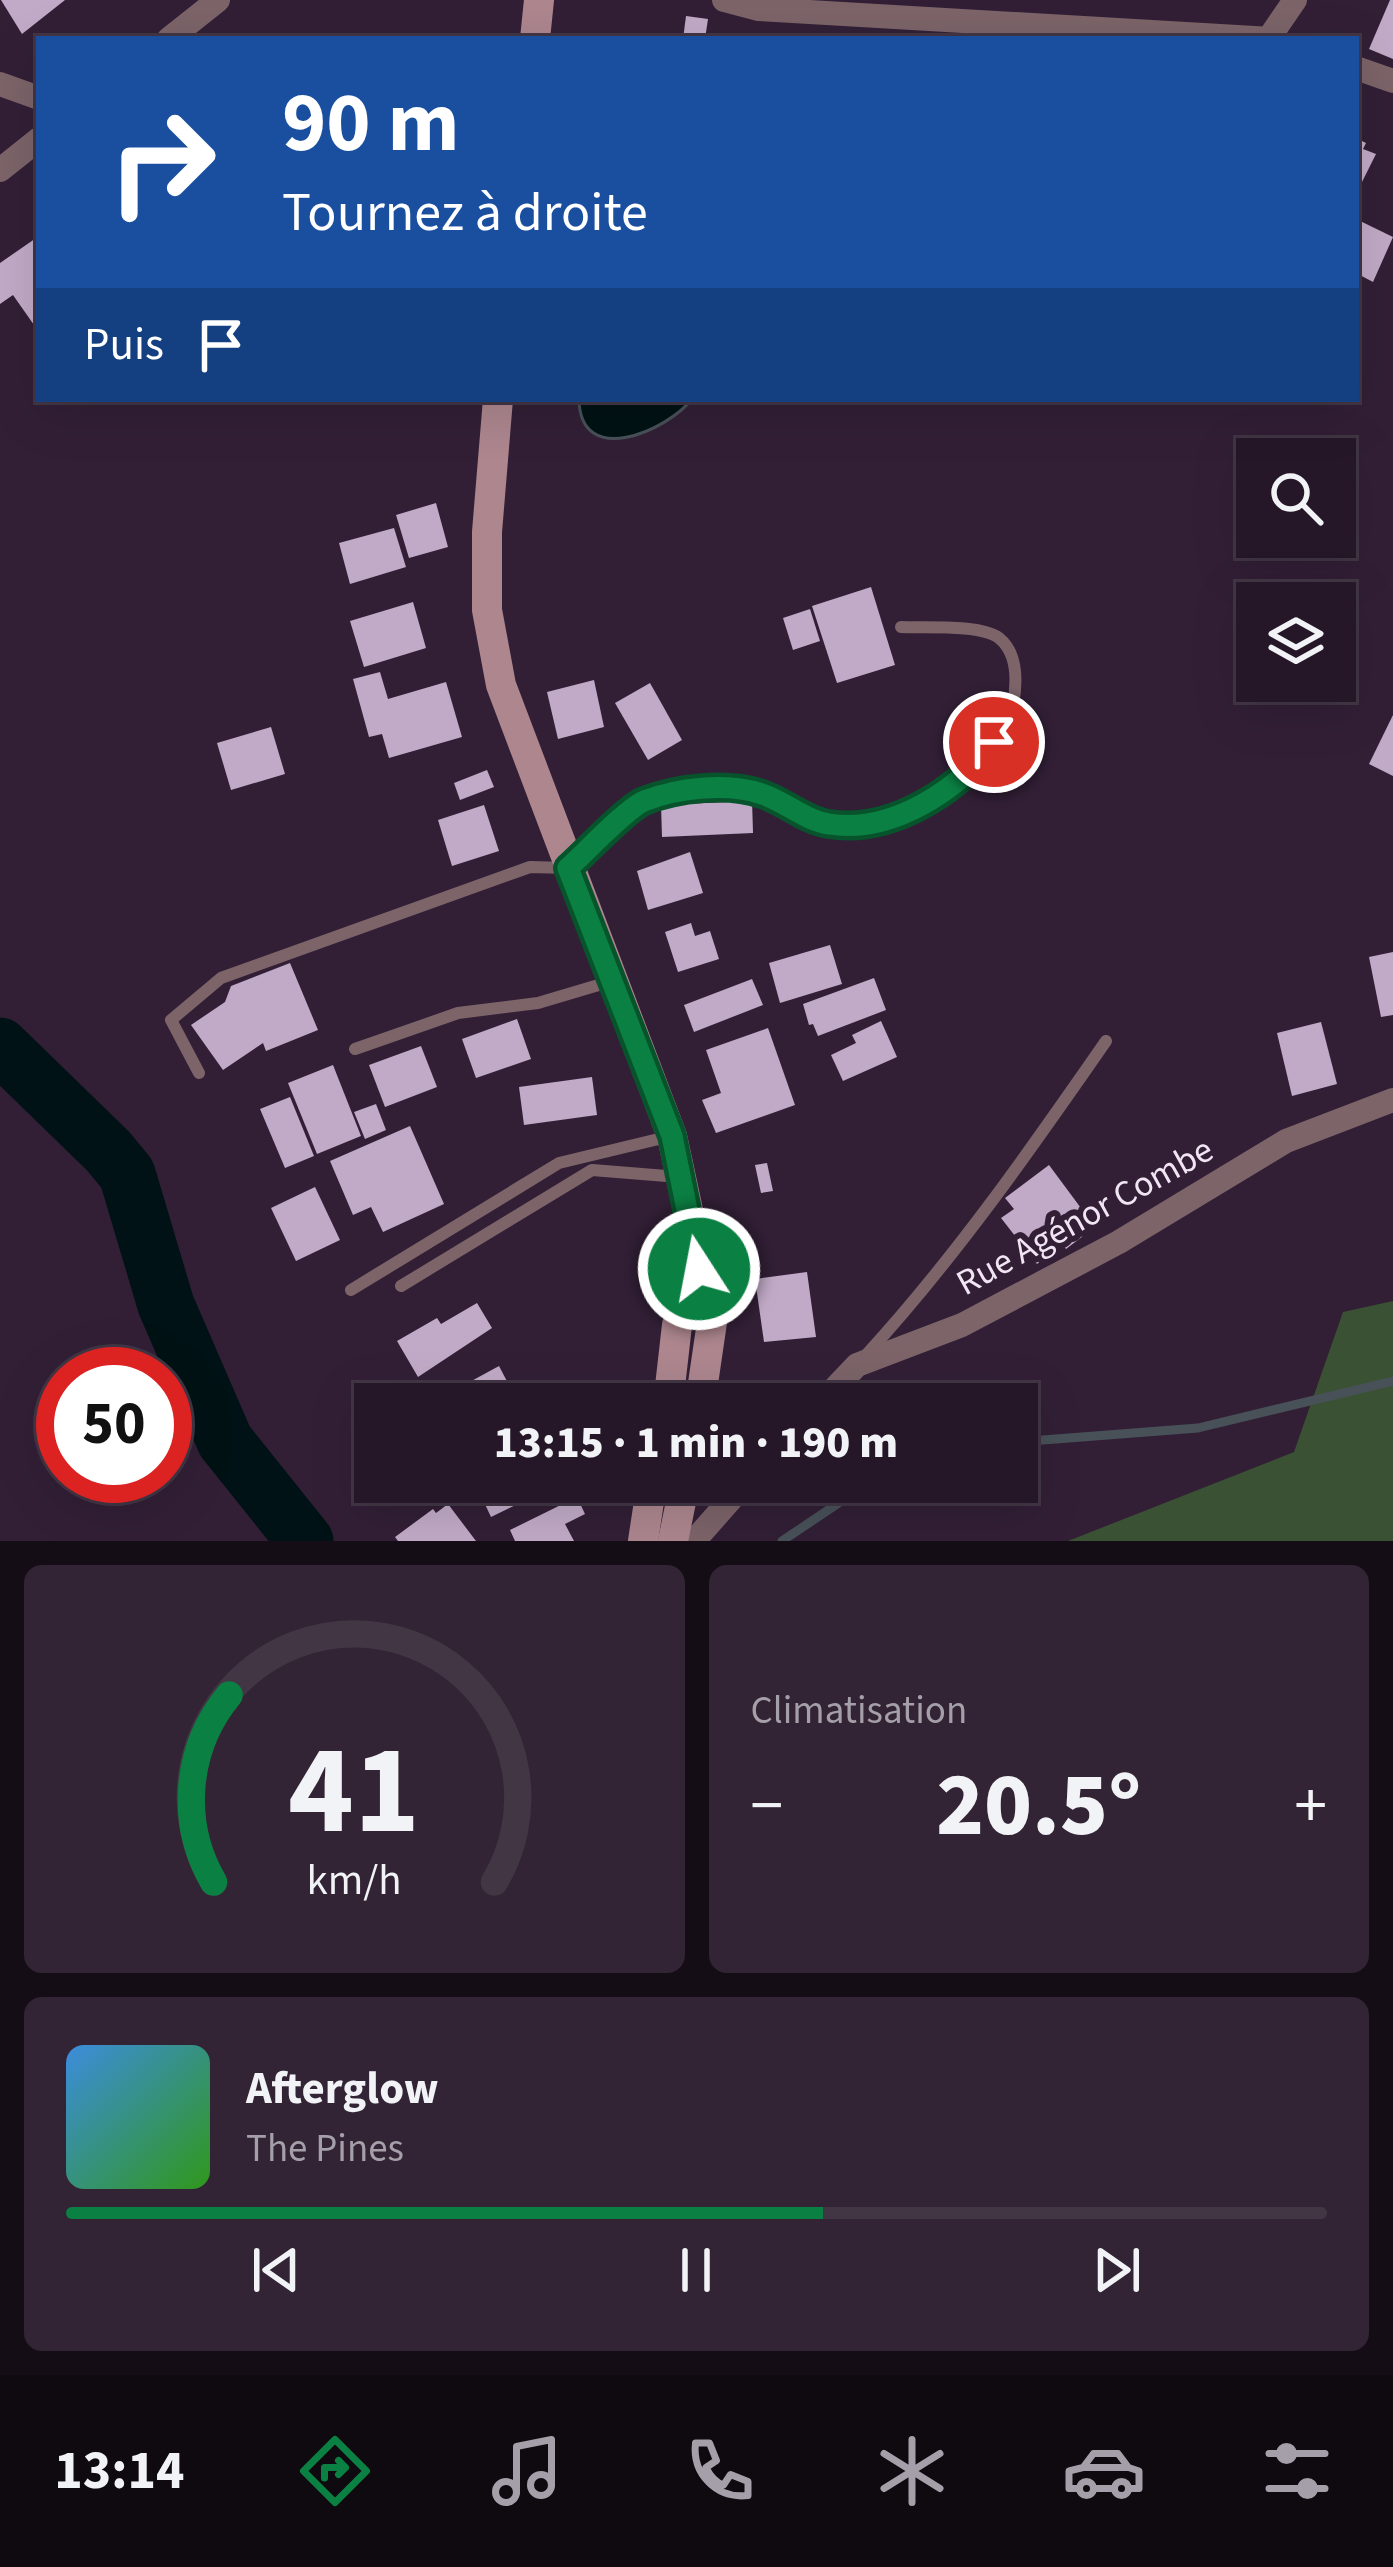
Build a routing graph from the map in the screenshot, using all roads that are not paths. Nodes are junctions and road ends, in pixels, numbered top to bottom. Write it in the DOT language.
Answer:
graph roads {
  1 [pos="218,0"];
  2 [pos="539,0"];
  3 [pos="724,0"];
  4 [pos="1295,0"];
  5 [pos="1181,35"];
  6 [pos="173,36"];
  7 [pos="535,36"];
  8 [pos="1211,36"];
  9 [pos="1272,36"];
  10 [pos="1359,69"];
  11 [pos="1393,81"];
  12 [pos="0,84"];
  13 [pos="36,97"];
  14 [pos="36,141"];
  15 [pos="0,170"];
  16 [pos="498,402"];
  17 [pos="901,627"];
  18 [pos="568,868"];
  19 [pos="613,981"];
  20 [pos="1106,1041"];
  21 [pos="355,1049"];
  22 [pos="199,1073"];
  23 [pos="1393,1100"];
  24 [pos="672,1136"];
  25 [pos="680,1177"];
  26 [pos="699,1269"];
  27 [pos="401,1286"];
  28 [pos="351,1290"];
  29 [pos="857,1365"];
  30 [pos="670,1383"];
  31 [pos="703,1383"];
  32 [pos="840,1383"];
  33 [pos="649,1503"];
  34 [pos="682,1503"];
  35 [pos="705,1503"];
  36 [pos="726,1503"];
  37 [pos="719,1510"];
  38 [pos="644,1541"];
  39 [pos="673,1541"];
  40 [pos="694,1541"];
  1 -- 6 [label="street"];
  2 -- 7 [label="main road"];
  3 -- 5 [label="street"];
  4 -- 9 [label="street"];
  5 -- 8 [label="street"];
  10 -- 11 [label="street"];
  12 -- 13 [label="street"];
  14 -- 15 [label="street"];
  16 -- 18 [label="main road"];
  17 -- 18 [label="lane"];
  18 -- 19 [label="main road"];
  18 -- 22 [label="lane"];
  19 -- 21 [label="lane"];
  19 -- 24 [label="main road"];
  20 -- 29 [label="lane"];
  23 -- 29 [label="street, Rue Agénor Combe"];
  24 -- 25 [label="main road"];
  24 -- 28 [label="lane"];
  25 -- 26 [label="main road"];
  25 -- 27 [label="lane"];
  26 -- 30 [label="main road"];
  26 -- 31 [label="main road"];
  29 -- 32 [label="street, Rue Agénor Combe"];
  33 -- 38 [label="main road"];
  34 -- 39 [label="main road"];
  35 -- 37 [label="street"];
  36 -- 37 [label="street"];
  37 -- 40 [label="street"];
}
